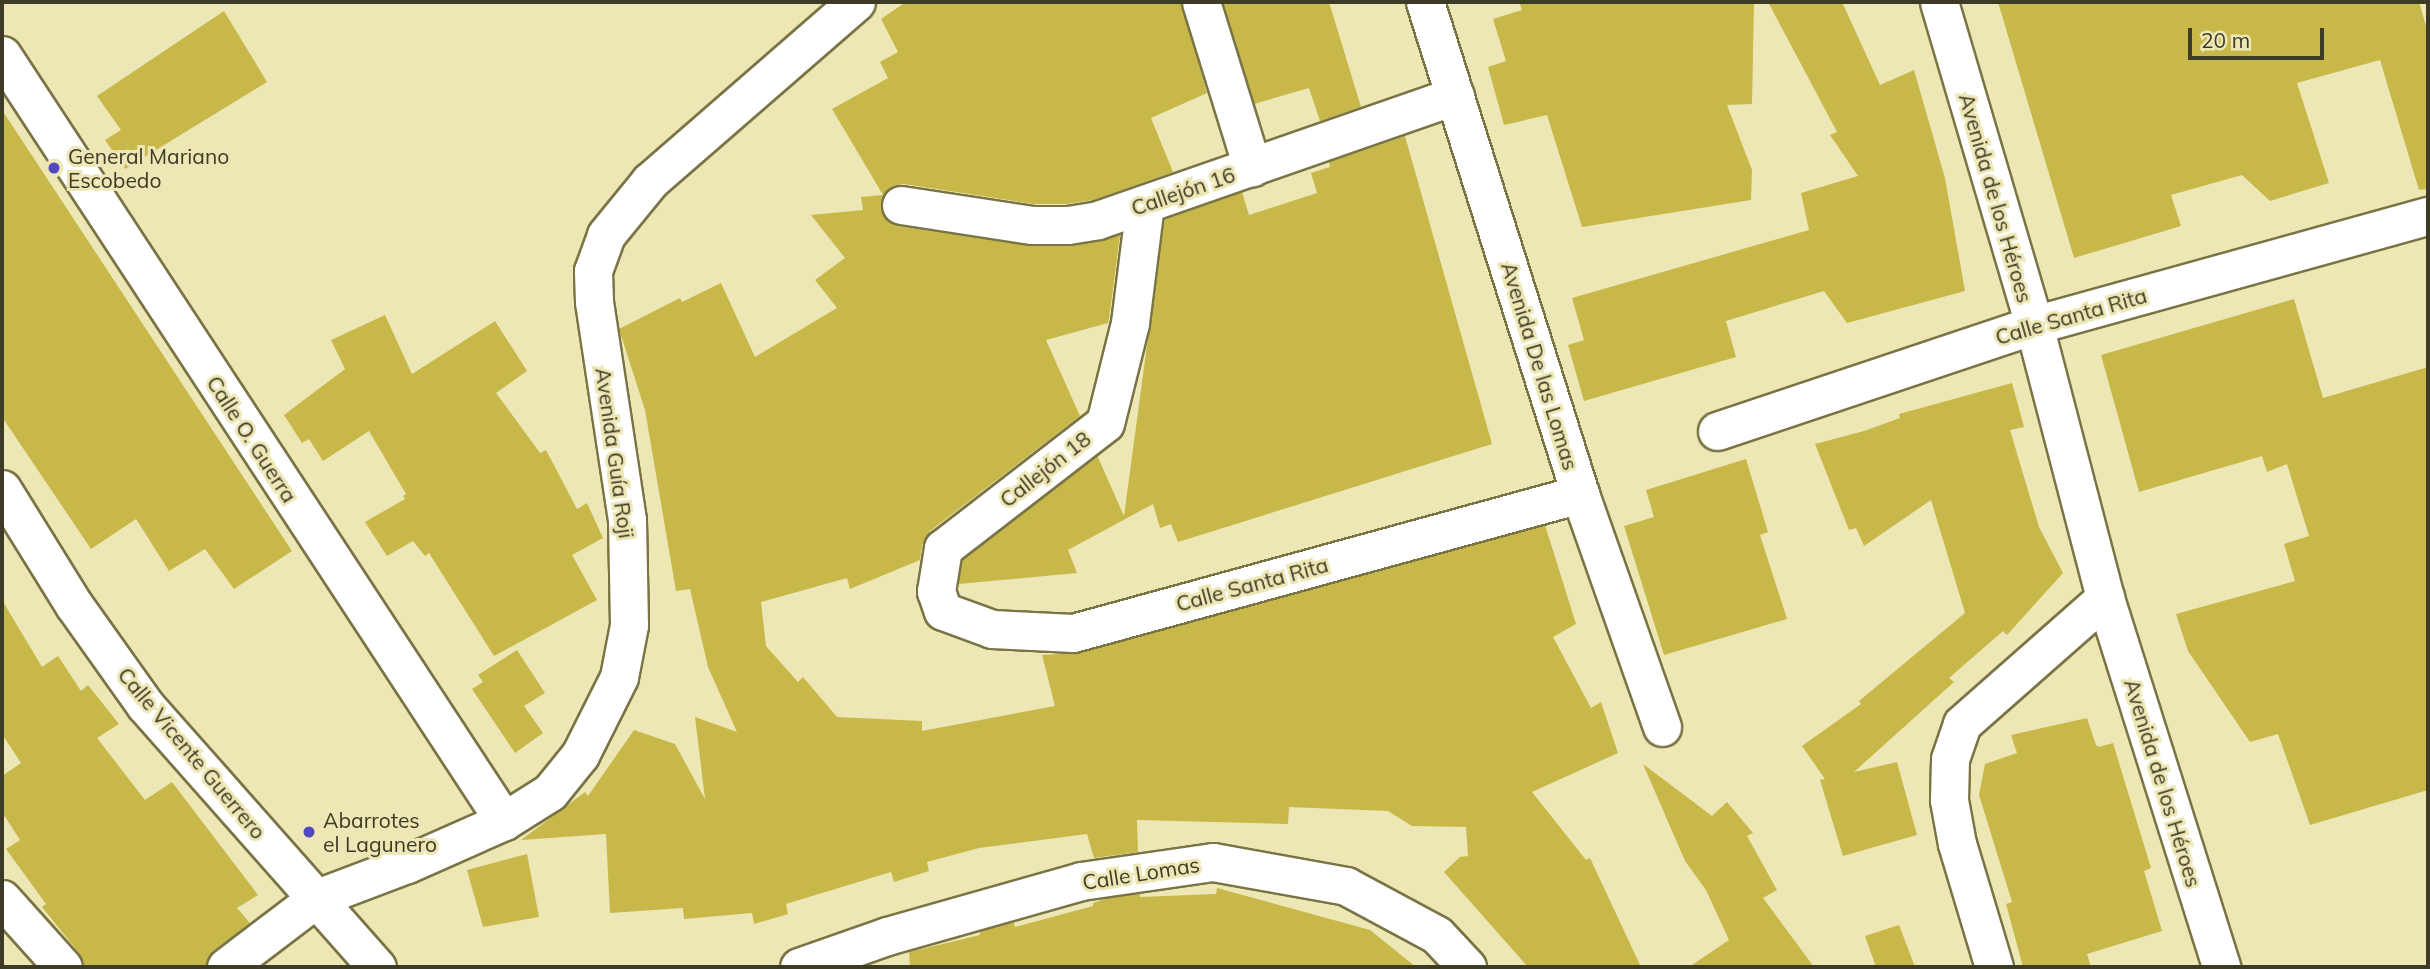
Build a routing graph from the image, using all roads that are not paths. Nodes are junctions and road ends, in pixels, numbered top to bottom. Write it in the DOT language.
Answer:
graph roads {
  1 [pos="856,2"];
  2 [pos="1201,2"];
  3 [pos="1425,2"];
  4 [pos="1938,2"];
  5 [pos="2,55"];
  6 [pos="1455,96"];
  7 [pos="1252,167"];
  8 [pos="1145,204"];
  9 [pos="901,205"];
  10 [pos="2428,216"];
  11 [pos="2034,325"];
  12 [pos="1717,431"];
  13 [pos="2,489"];
  14 [pos="1580,494"];
  15 [pos="936,591"];
  16 [pos="2105,598"];
  17 [pos="1662,727"];
  18 [pos="504,821"];
  19 [pos="317,898"];
  20 [pos="2,899"];
  21 [pos="63,967"];
  22 [pos="226,967"];
  23 [pos="377,967"];
  24 [pos="799,967"];
  25 [pos="1467,967"];
  26 [pos="1994,967"];
  27 [pos="2221,967"];
  1 -- 18 [label="street, Avenida Guía Roji"];
  2 -- 7 [label="street"];
  3 -- 6 [label="street, Avenida De las Lomas"];
  4 -- 11 [label="street, Avenida de los Héroes"];
  5 -- 18 [label="street, Calle O. Guerra"];
  6 -- 7 [label="street, Callejón 16"];
  6 -- 14 [label="street, Avenida De las Lomas"];
  7 -- 8 [label="street, Callejón 16"];
  8 -- 9 [label="street, Callejón 16"];
  8 -- 15 [label="street, Callejón 18"];
  10 -- 11 [label="street, Calle Santa Rita"];
  11 -- 12 [label="street, Calle Santa Rita"];
  11 -- 16 [label="street, Avenida de los Héroes"];
  13 -- 19 [label="street, Calle Vicente Guerrero"];
  14 -- 15 [label="street, Calle Santa Rita"];
  14 -- 17 [label="street, Avenida De las Lomas"];
  16 -- 26 [label="street"];
  16 -- 27 [label="street, Avenida de los Héroes"];
  18 -- 19 [label="street, Avenida Guía Roji"];
  19 -- 22 [label="street, Avenida Guía Roji"];
  19 -- 23 [label="street, Calle Vicente Guerrero"];
  20 -- 21 [label="street"];
  24 -- 25 [label="street, Calle Lomas"];
}
